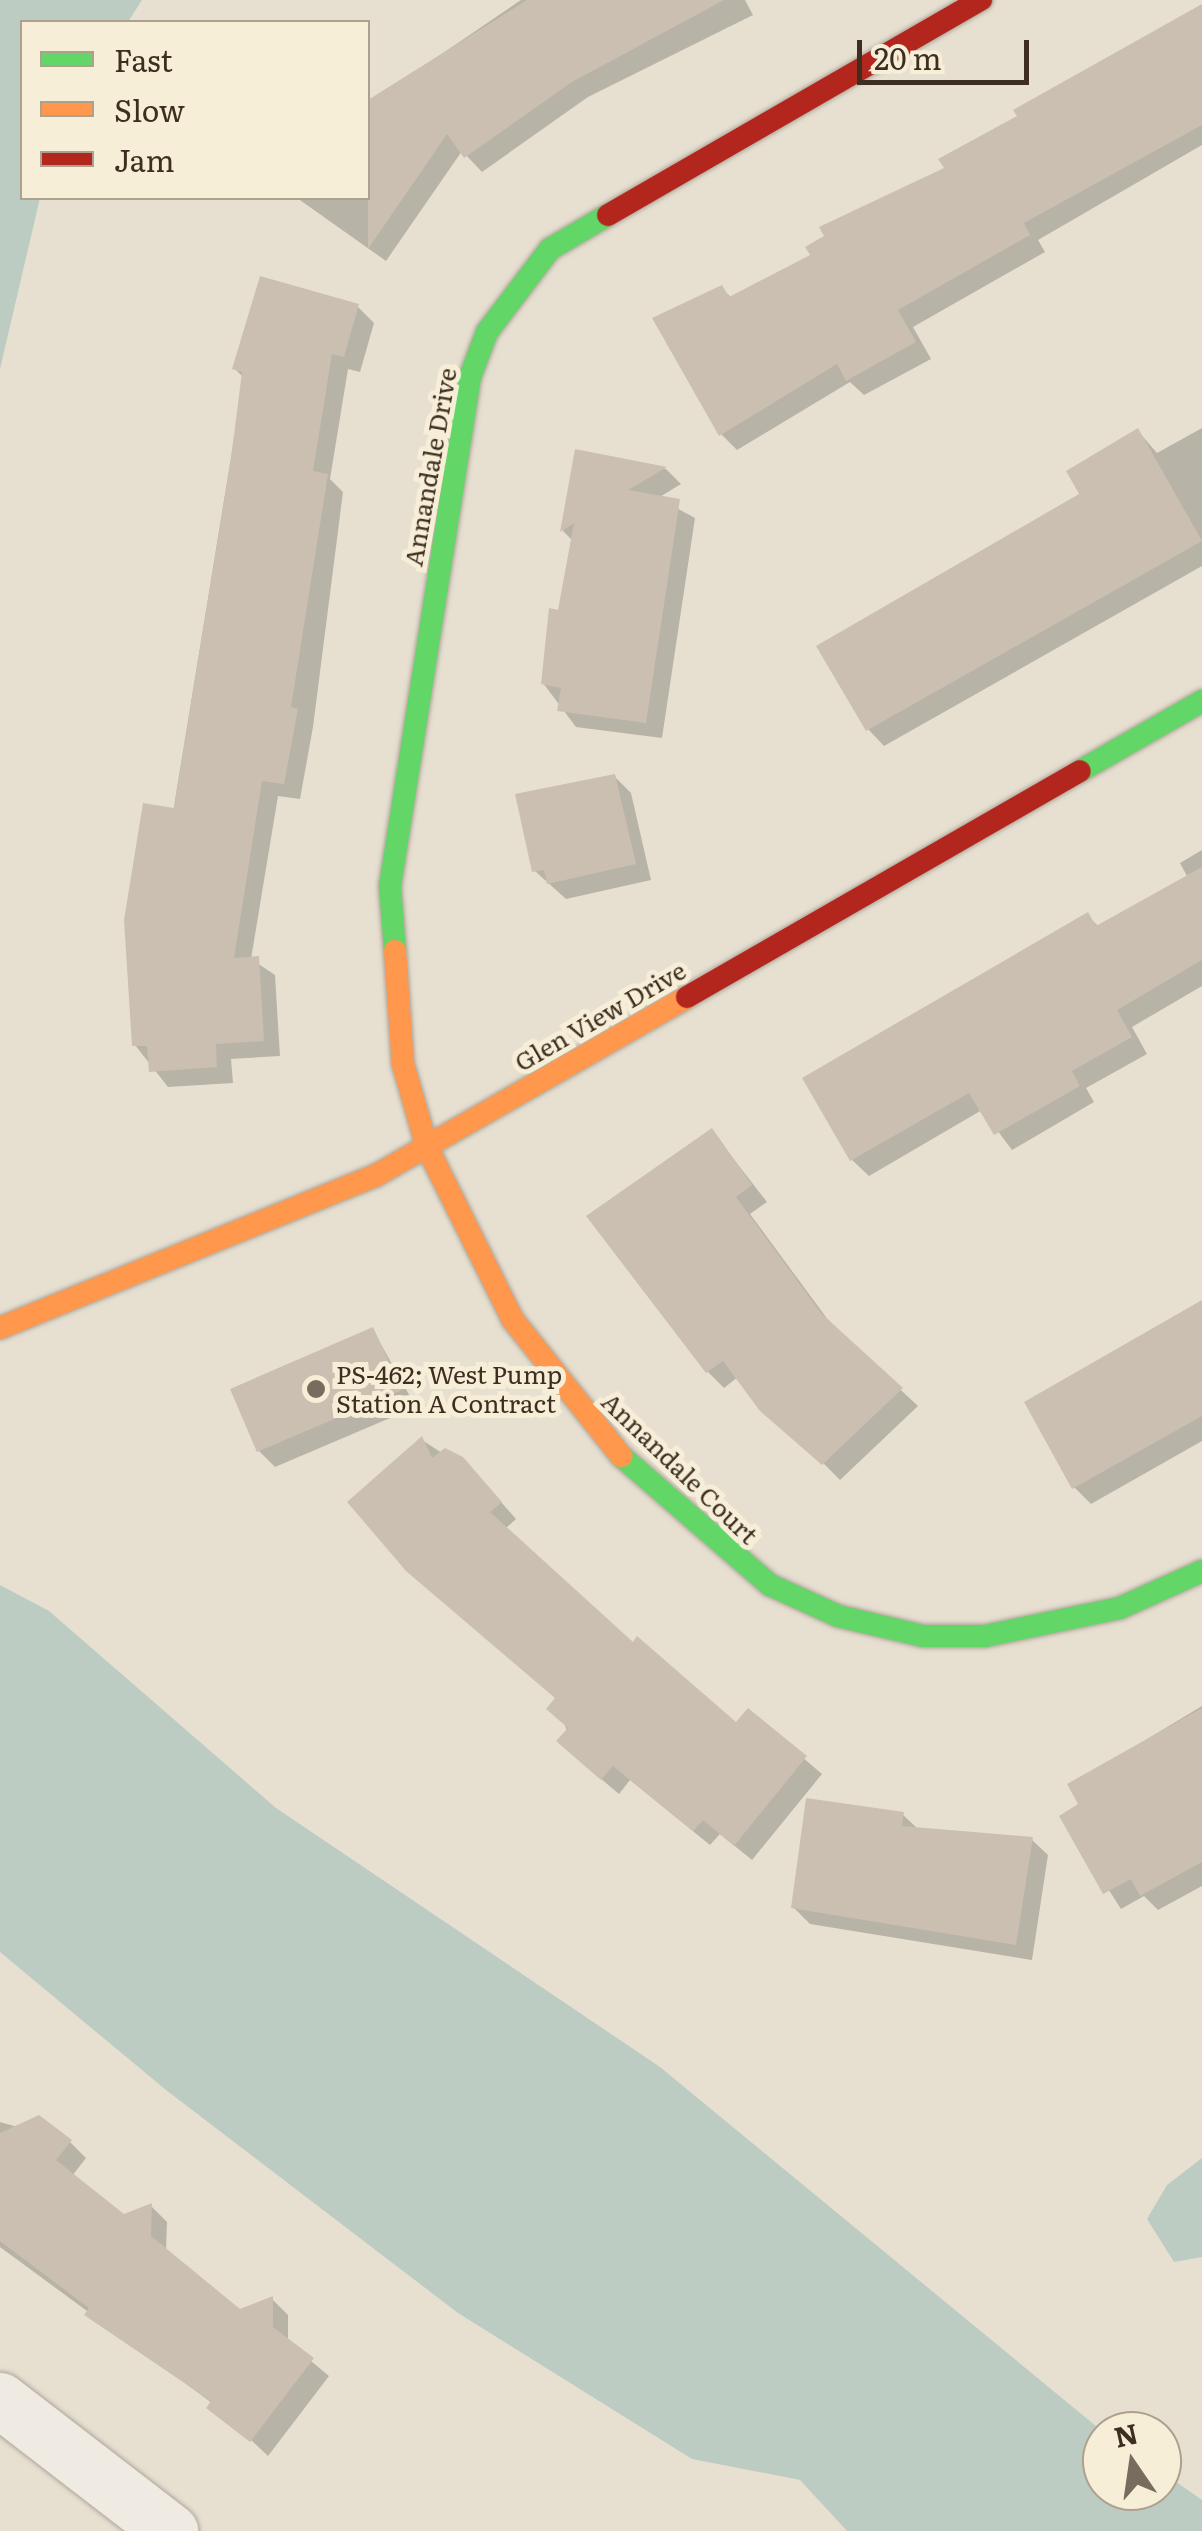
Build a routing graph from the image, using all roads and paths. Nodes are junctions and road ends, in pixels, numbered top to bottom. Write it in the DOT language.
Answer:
graph roads {
  1 [pos="981,0"];
  2 [pos="1202,702"];
  3 [pos="427,1148"];
  4 [pos="0,1328"];
  5 [pos="1202,1572"];
  6 [pos="0,2400"];
  7 [pos="170,2531"];
  1 -- 3 [label="street, Annandale Drive"];
  2 -- 3 [label="street, Glen View Drive"];
  3 -- 4 [label="street, Glen View Drive"];
  3 -- 5 [label="street, Annandale Court"];
  6 -- 7 [label="street"];
}
